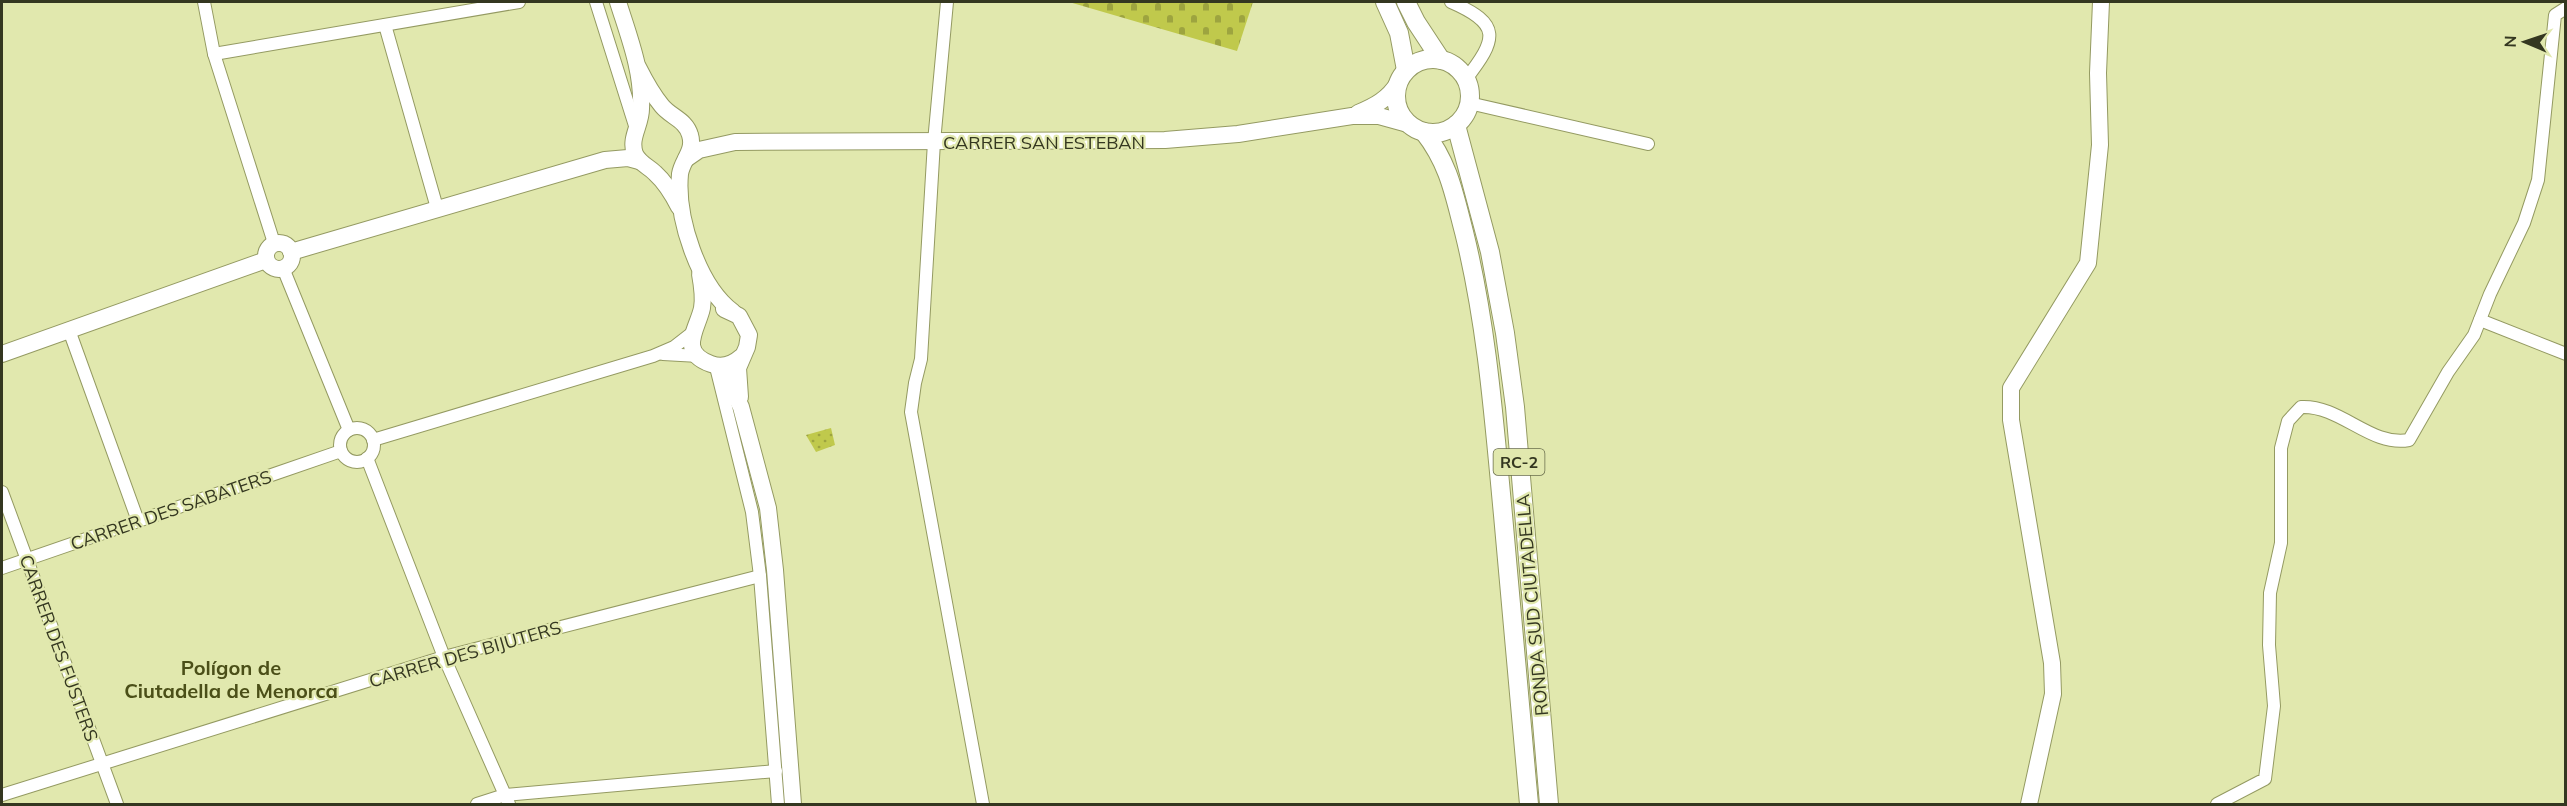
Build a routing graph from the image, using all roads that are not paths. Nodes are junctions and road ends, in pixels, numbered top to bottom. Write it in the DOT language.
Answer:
graph roads {
  1 [pos="204,2"];
  2 [pos="519,2"];
  3 [pos="596,2"];
  4 [pos="618,2"];
  5 [pos="947,2"];
  6 [pos="1385,2"];
  7 [pos="1406,2"];
  8 [pos="1451,2"];
  9 [pos="2101,2"];
  10 [pos="2565,8"];
  11 [pos="385,25"];
  12 [pos="214,54"];
  13 [pos="1441,60"];
  14 [pos="638,67"];
  15 [pos="1402,77"];
  16 [pos="1466,79"];
  17 [pos="1469,103"];
  18 [pos="1352,116"];
  19 [pos="681,122"];
  20 [pos="1456,125"];
  21 [pos="1416,128"];
  22 [pos="635,132"];
  23 [pos="735,142"];
  24 [pos="934,142"];
  25 [pos="1648,144"];
  26 [pos="605,160"];
  27 [pos="685,160"];
  28 [pos="646,166"];
  29 [pos="437,208"];
  30 [pos="683,216"];
  31 [pos="274,243"];
  32 [pos="291,252"];
  33 [pos="266,260"];
  34 [pos="698,263"];
  35 [pos="283,268"];
  36 [pos="733,312"];
  37 [pos="2480,320"];
  38 [pos="695,326"];
  39 [pos="69,330"];
  40 [pos="2,354"];
  41 [pos="2565,354"];
  42 [pos="653,356"];
  43 [pos="699,356"];
  44 [pos="741,357"];
  45 [pos="716,366"];
  46 [pos="741,406"];
  47 [pos="349,430"];
  48 [pos="373,440"];
  49 [pos="341,451"];
  50 [pos="367,458"];
  51 [pos="2,492"];
  52 [pos="138,521"];
  53 [pos="27,560"];
  54 [pos="2,568"];
  55 [pos="760,576"];
  56 [pos="444,657"];
  57 [pos="102,764"];
  58 [pos="776,771"];
  59 [pos="2,795"];
  60 [pos="507,800"];
  61 [pos="117,804"];
  62 [pos="477,804"];
  63 [pos="778,804"];
  64 [pos="793,804"];
  65 [pos="984,804"];
  66 [pos="1529,804"];
  67 [pos="1549,804"];
  68 [pos="2029,804"];
  69 [pos="2217,804"];
  1 -- 12 [label="street"];
  2 -- 11 [label="street"];
  3 -- 22 [label="street"];
  4 -- 14 [label="street"];
  5 -- 24 [label="street"];
  6 -- 15 [label="main road, RC-2"];
  7 -- 13 [label="main road"];
  8 -- 16 [label="street"];
  9 -- 68 [label="street"];
  10 -- 37 [label="street"];
  11 -- 12 [label="street"];
  11 -- 29 [label="street"];
  12 -- 31 [label="street"];
  13 -- 15 [label="main road"];
  13 -- 16 [label="main road"];
  14 -- 19 [label="street"];
  14 -- 22 [label="street"];
  15 -- 18 [label="street, CARRER SAN ESTEBAN"];
  15 -- 21 [label="main road, RC-2"];
  16 -- 17 [label="main road"];
  17 -- 20 [label="main road"];
  17 -- 25 [label="street"];
  18 -- 21 [label="street, CARRER SAN ESTEBAN"];
  18 -- 24 [label="street, CARRER SAN ESTEBAN"];
  19 -- 22 [label="street"];
  19 -- 23 [label="street, CARRER SAN ESTEBAN"];
  19 -- 27 [label="street"];
  20 -- 21 [label="main road"];
  20 -- 67 [label="main road, RONDA SUD CIUTADELLA / RC-2"];
  21 -- 66 [label="main road, RONDA SUD CIUTADELLA / RC-2"];
  22 -- 26 [label="street"];
  22 -- 28 [label="street"];
  23 -- 24 [label="street, CARRER SAN ESTEBAN"];
  23 -- 27 [label="street, CARRER SAN ESTEBAN"];
  24 -- 65 [label="street"];
  26 -- 28 [label="street"];
  26 -- 29 [label="street"];
  27 -- 28 [label="street"];
  27 -- 30 [label="street"];
  28 -- 30 [label="street"];
  29 -- 32 [label="street"];
  30 -- 34 [label="street"];
  31 -- 32 [label="street"];
  31 -- 33 [label="street"];
  32 -- 35 [label="street"];
  33 -- 35 [label="street"];
  33 -- 39 [label="street"];
  34 -- 36 [label="street"];
  34 -- 38 [label="street"];
  35 -- 47 [label="street"];
  36 -- 38 [label="street"];
  36 -- 44 [label="street"];
  37 -- 41 [label="street"];
  37 -- 69 [label="street"];
  38 -- 42 [label="street"];
  38 -- 43 [label="street"];
  39 -- 40 [label="street"];
  39 -- 52 [label="street"];
  42 -- 43 [label="street"];
  42 -- 48 [label="street"];
  43 -- 45 [label="street"];
  44 -- 45 [label="street"];
  44 -- 46 [label="street"];
  45 -- 46 [label="street"];
  45 -- 55 [label="street"];
  46 -- 64 [label="street"];
  47 -- 48 [label="street"];
  47 -- 49 [label="street"];
  48 -- 50 [label="street"];
  49 -- 50 [label="street"];
  49 -- 52 [label="street, CARRER DES SABATERS"];
  50 -- 56 [label="street"];
  51 -- 53 [label="street, CARRER DES FUSTERS"];
  52 -- 53 [label="street, CARRER DES SABATERS"];
  53 -- 54 [label="street, CARRER DES SABATERS"];
  53 -- 57 [label="street, CARRER DES FUSTERS"];
  55 -- 56 [label="street, CARRER DES BIJUTERS"];
  55 -- 58 [label="street"];
  56 -- 57 [label="street, CARRER DES BIJUTERS"];
  56 -- 60 [label="street"];
  57 -- 59 [label="street, CARRER DES BIJUTERS"];
  57 -- 61 [label="street, CARRER DES FUSTERS"];
  58 -- 60 [label="street"];
  58 -- 63 [label="street"];
  60 -- 62 [label="street"];
}
